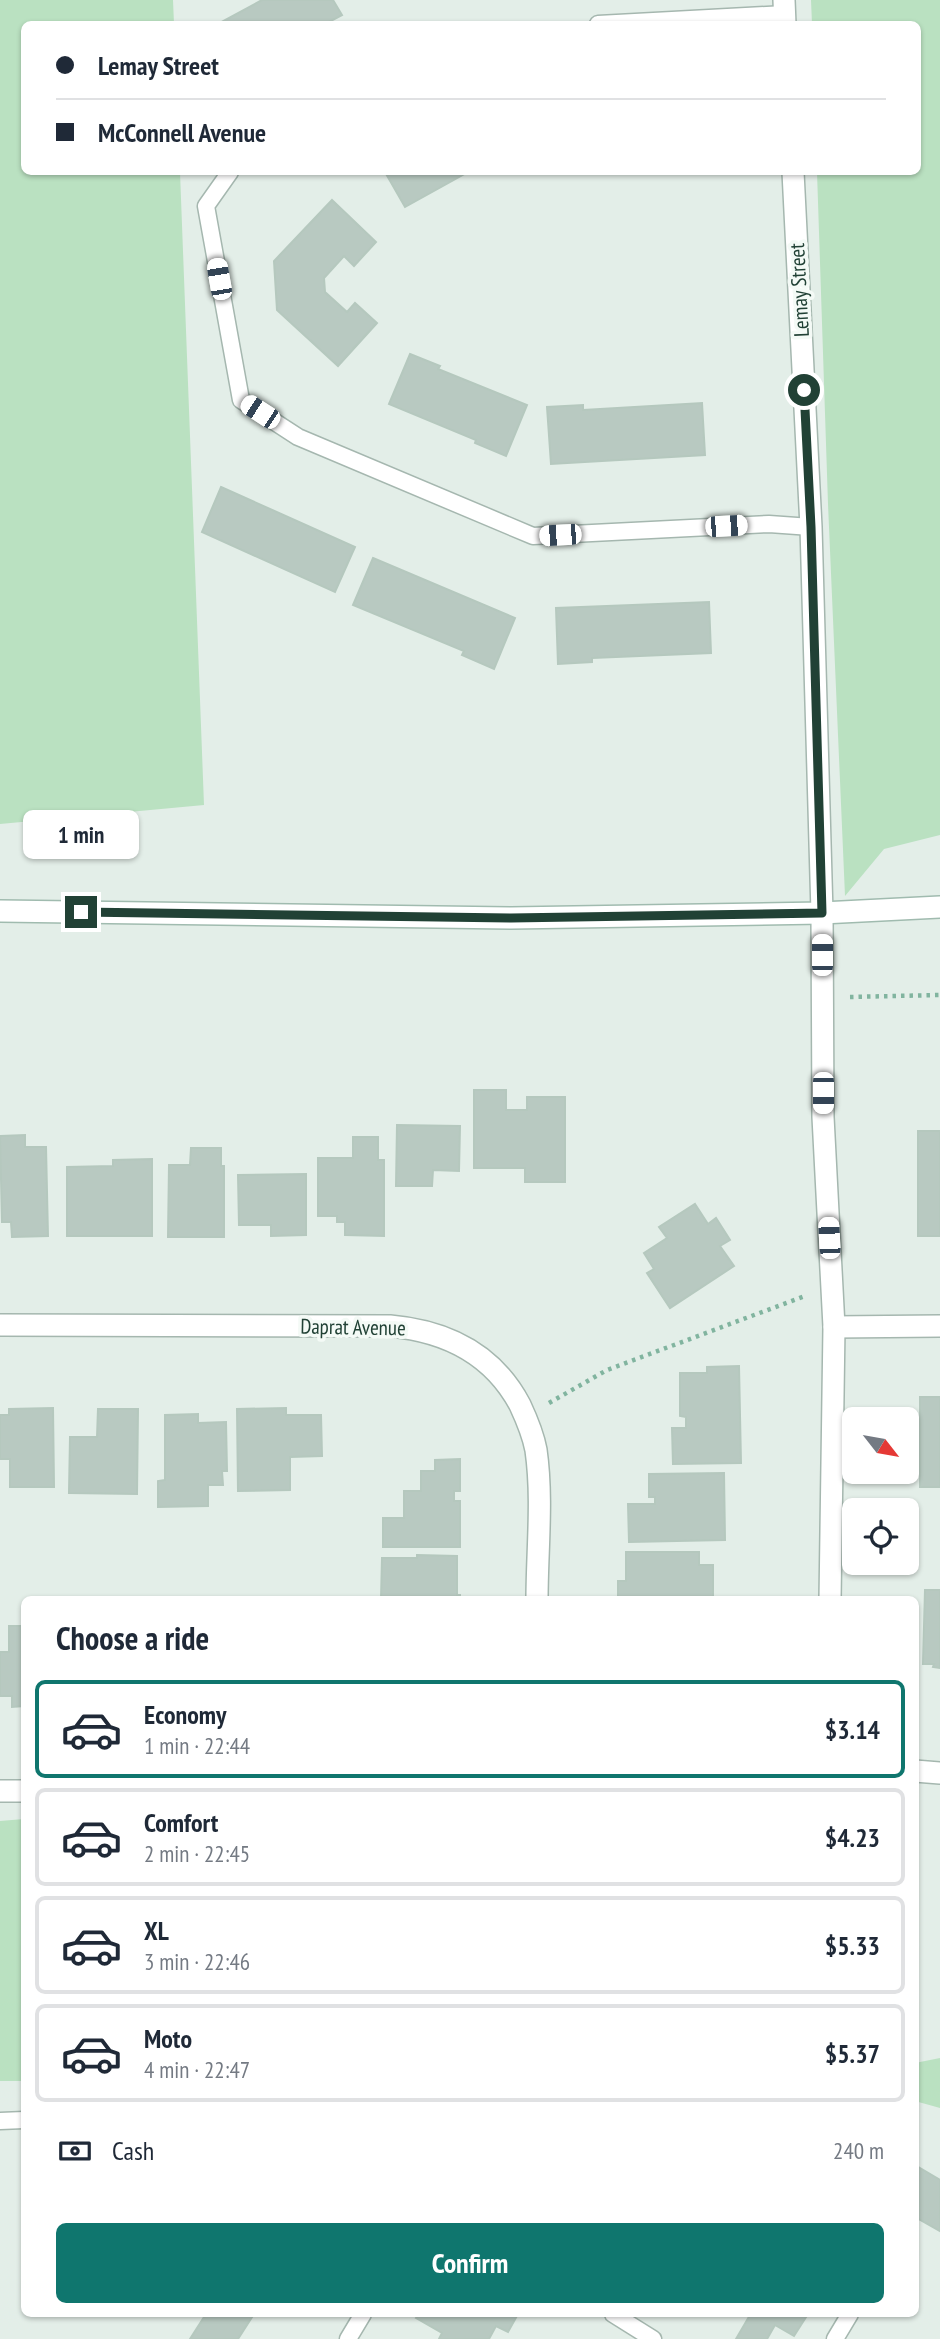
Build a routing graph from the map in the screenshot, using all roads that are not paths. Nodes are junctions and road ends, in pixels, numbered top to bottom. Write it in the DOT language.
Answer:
graph roads {
  1 [pos="785,13"];
  2 [pos="649,21"];
  3 [pos="228,175"];
  4 [pos="793,175"];
  5 [pos="811,527"];
  6 [pos="940,907"];
  7 [pos="0,911"];
  8 [pos="822,913"];
  9 [pos="0,1325"];
  10 [pos="940,1326"];
  11 [pos="834,1327"];
  12 [pos="537,1596"];
  13 [pos="830,1596"];
  14 [pos="919,1771"];
  15 [pos="940,1773"];
  16 [pos="0,1791"];
  17 [pos="21,1791"];
  18 [pos="21,2120"];
  19 [pos="0,2121"];
  20 [pos="361,2317"];
  21 [pos="618,2317"];
  22 [pos="848,2317"];
  23 [pos="348,2339"];
  24 [pos="653,2339"];
  25 [pos="835,2339"];
  1 -- 2 [label="lane"];
  3 -- 5 [label="lane"];
  4 -- 5 [label="street, Lemay Street"];
  5 -- 8 [label="street, Lemay Street"];
  6 -- 8 [label="street"];
  7 -- 8 [label="street"];
  8 -- 11 [label="street, Lemay Street"];
  9 -- 12 [label="street, Daprat Avenue"];
  10 -- 11 [label="street"];
  11 -- 13 [label="street, Lemay Street"];
  14 -- 15 [label="street"];
  16 -- 17 [label="street"];
  18 -- 19 [label="lane"];
  20 -- 23 [label="lane"];
  21 -- 24 [label="lane"];
  22 -- 25 [label="lane"];
}
